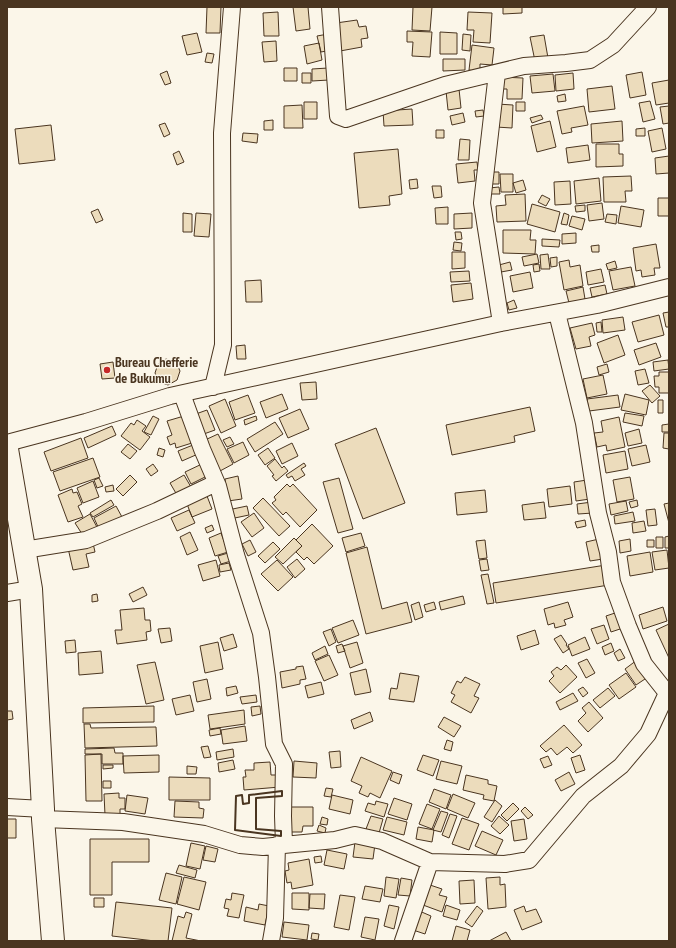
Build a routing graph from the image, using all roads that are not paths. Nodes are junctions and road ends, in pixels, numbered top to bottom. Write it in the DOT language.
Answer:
graph roads {
  1 [pos="232,7"];
  2 [pos="330,7"];
  3 [pos="648,7"];
  4 [pos="497,73"];
  5 [pos="669,287"];
  6 [pos="557,313"];
  7 [pos="501,323"];
  8 [pos="213,387"];
  9 [pos="182,394"];
  10 [pos="7,443"];
  11 [pos="7,449"];
  12 [pos="216,482"];
  13 [pos="24,550"];
  14 [pos="31,589"];
  15 [pos="7,593"];
  16 [pos="668,692"];
  17 [pos="7,807"];
  18 [pos="43,814"];
  19 [pos="280,845"];
  20 [pos="430,862"];
  21 [pos="53,941"];
  22 [pos="271,941"];
  23 [pos="403,941"];
  1 -- 8 [label="street"];
  2 -- 4 [label="street"];
  3 -- 4 [label="street"];
  4 -- 7 [label="street"];
  5 -- 6 [label="street"];
  6 -- 7 [label="street"];
  6 -- 16 [label="street"];
  7 -- 8 [label="street"];
  8 -- 9 [label="street"];
  9 -- 10 [label="street"];
  9 -- 12 [label="street"];
  11 -- 13 [label="highway"];
  12 -- 13 [label="street"];
  12 -- 19 [label="street"];
  13 -- 14 [label="highway"];
  14 -- 15 [label="street"];
  14 -- 18 [label="highway"];
  16 -- 20 [label="street"];
  17 -- 18 [label="street"];
  18 -- 19 [label="street"];
  18 -- 21 [label="highway"];
  19 -- 20 [label="street"];
  19 -- 22 [label="street"];
  20 -- 23 [label="street"];
}
